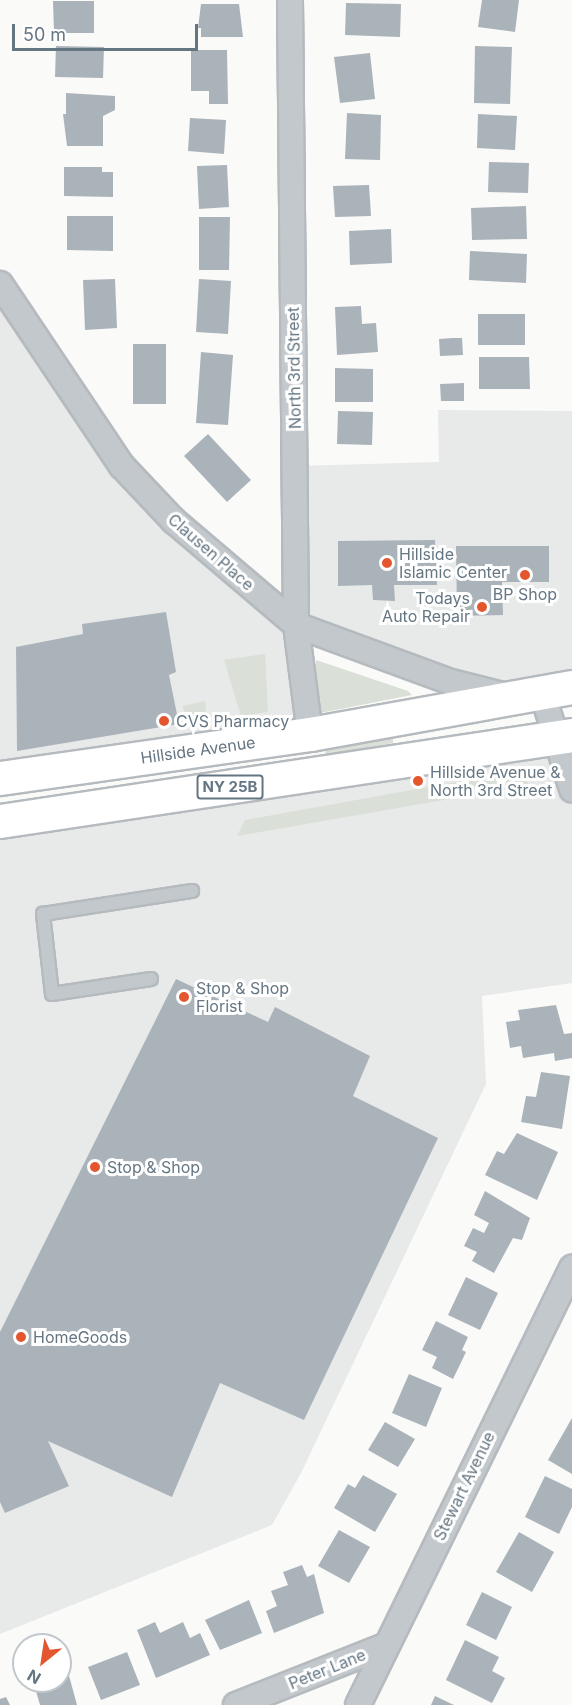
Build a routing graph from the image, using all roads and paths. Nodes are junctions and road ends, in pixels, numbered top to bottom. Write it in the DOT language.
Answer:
graph roads {
  1 [pos="290,0"];
  2 [pos="0,284"];
  3 [pos="296,625"];
  4 [pos="543,692"];
  5 [pos="310,734"];
  6 [pos="564,736"];
  7 [pos="0,778"];
  8 [pos="572,789"];
  9 [pos="0,821"];
  10 [pos="192,891"];
  11 [pos="150,979"];
  12 [pos="572,1268"];
  13 [pos="385,1646"];
  14 [pos="236,1705"];
  15 [pos="358,1705"];
  1 -- 3 [label="street, North 3rd Street"];
  2 -- 3 [label="street, Clausen Place"];
  3 -- 4 [label="street, Clausen Place"];
  3 -- 5 [label="street, North 3rd Street"];
  4 -- 5 [label="main road, Hillside Avenue / NY 25B"];
  4 -- 6 [label="street"];
  5 -- 7 [label="main road, Hillside Avenue / NY 25B"];
  6 -- 8 [label="street"];
  6 -- 9 [label="main road, NY 25B"];
  10 -- 11 [label="lane"];
  12 -- 13 [label="street, Stewart Avenue"];
  13 -- 14 [label="street, Peter Lane"];
  13 -- 15 [label="street, Stewart Avenue"];
}
